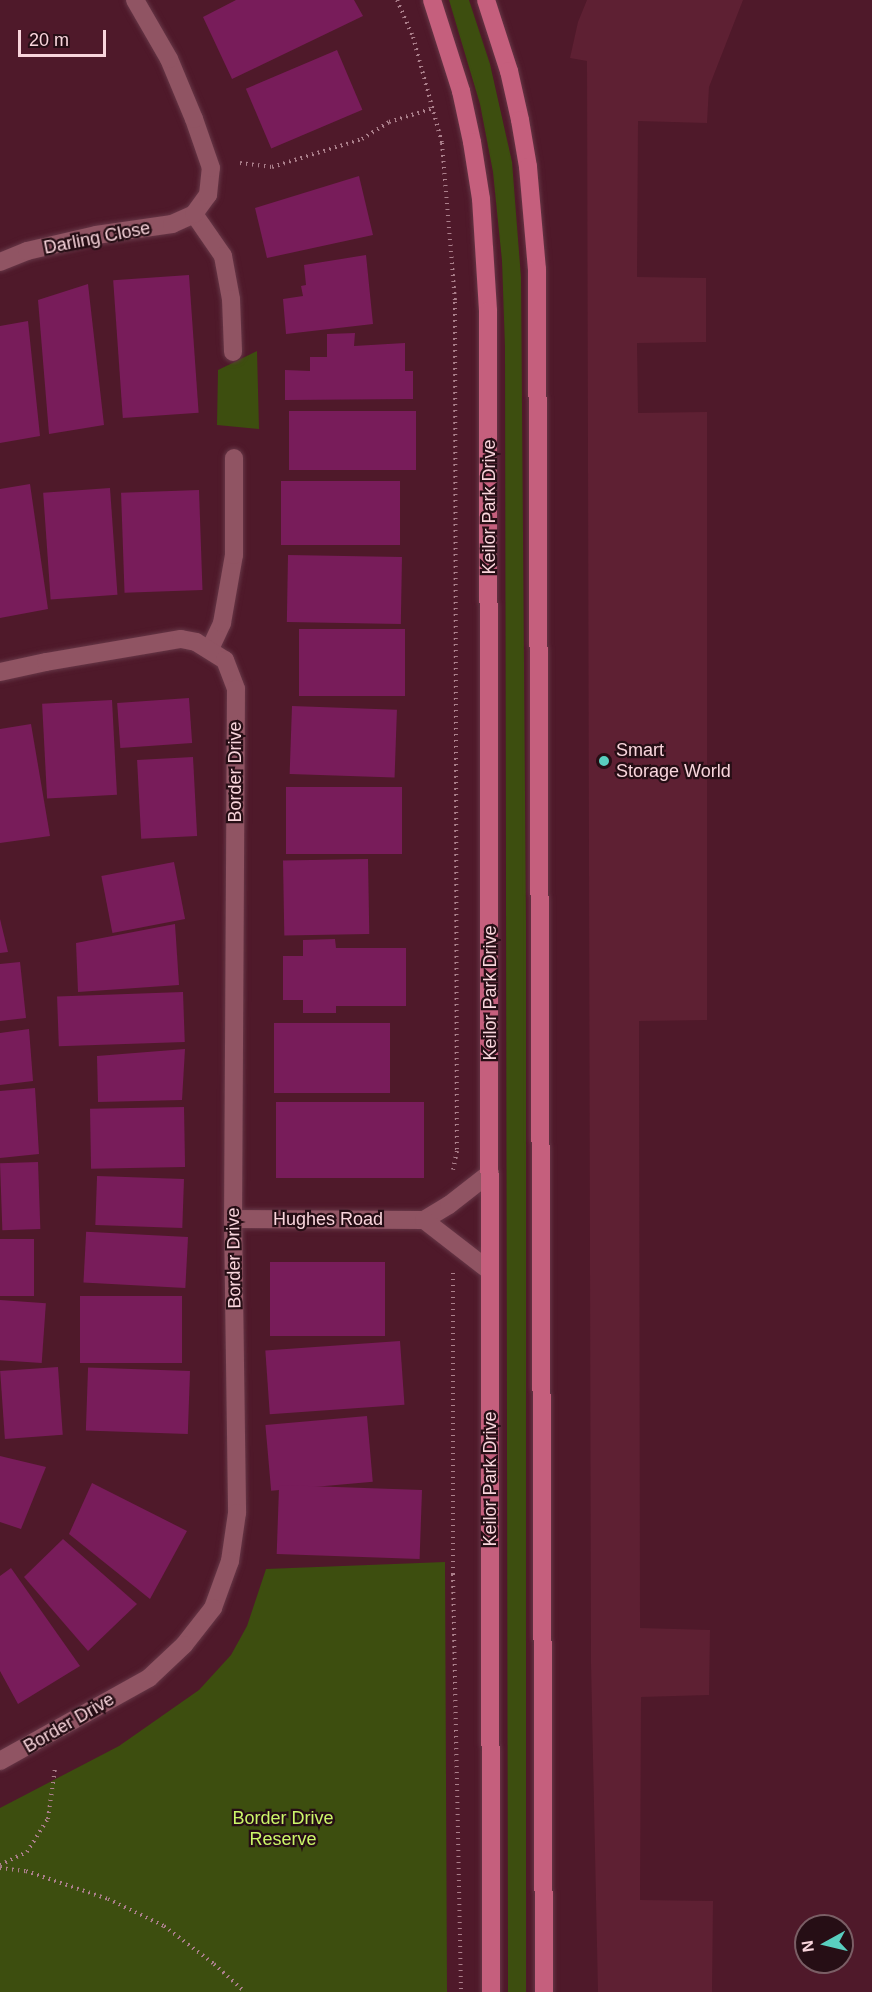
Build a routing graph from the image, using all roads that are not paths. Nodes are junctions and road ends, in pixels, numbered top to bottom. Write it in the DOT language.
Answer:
graph roads {
  1 [pos="135,0"];
  2 [pos="432,0"];
  3 [pos="486,0"];
  4 [pos="194,214"];
  5 [pos="0,262"];
  6 [pos="233,352"];
  7 [pos="234,458"];
  8 [pos="210,649"];
  9 [pos="0,672"];
  10 [pos="490,1173"];
  11 [pos="233,1219"];
  12 [pos="424,1220"];
  13 [pos="490,1271"];
  14 [pos="0,1761"];
  15 [pos="491,1992"];
  16 [pos="544,1992"];
  1 -- 4 [label="street"];
  2 -- 10 [label="main road, Keilor Park Drive"];
  3 -- 16 [label="main road"];
  4 -- 5 [label="street, Darling Close"];
  4 -- 6 [label="street"];
  7 -- 8 [label="street"];
  8 -- 9 [label="street, Border Drive"];
  8 -- 11 [label="street, Border Drive"];
  10 -- 12 [label="street"];
  10 -- 13 [label="main road, Keilor Park Drive"];
  11 -- 12 [label="street, Hughes Road"];
  11 -- 14 [label="street, Border Drive"];
  12 -- 13 [label="street"];
  13 -- 15 [label="main road, Keilor Park Drive"];
}
